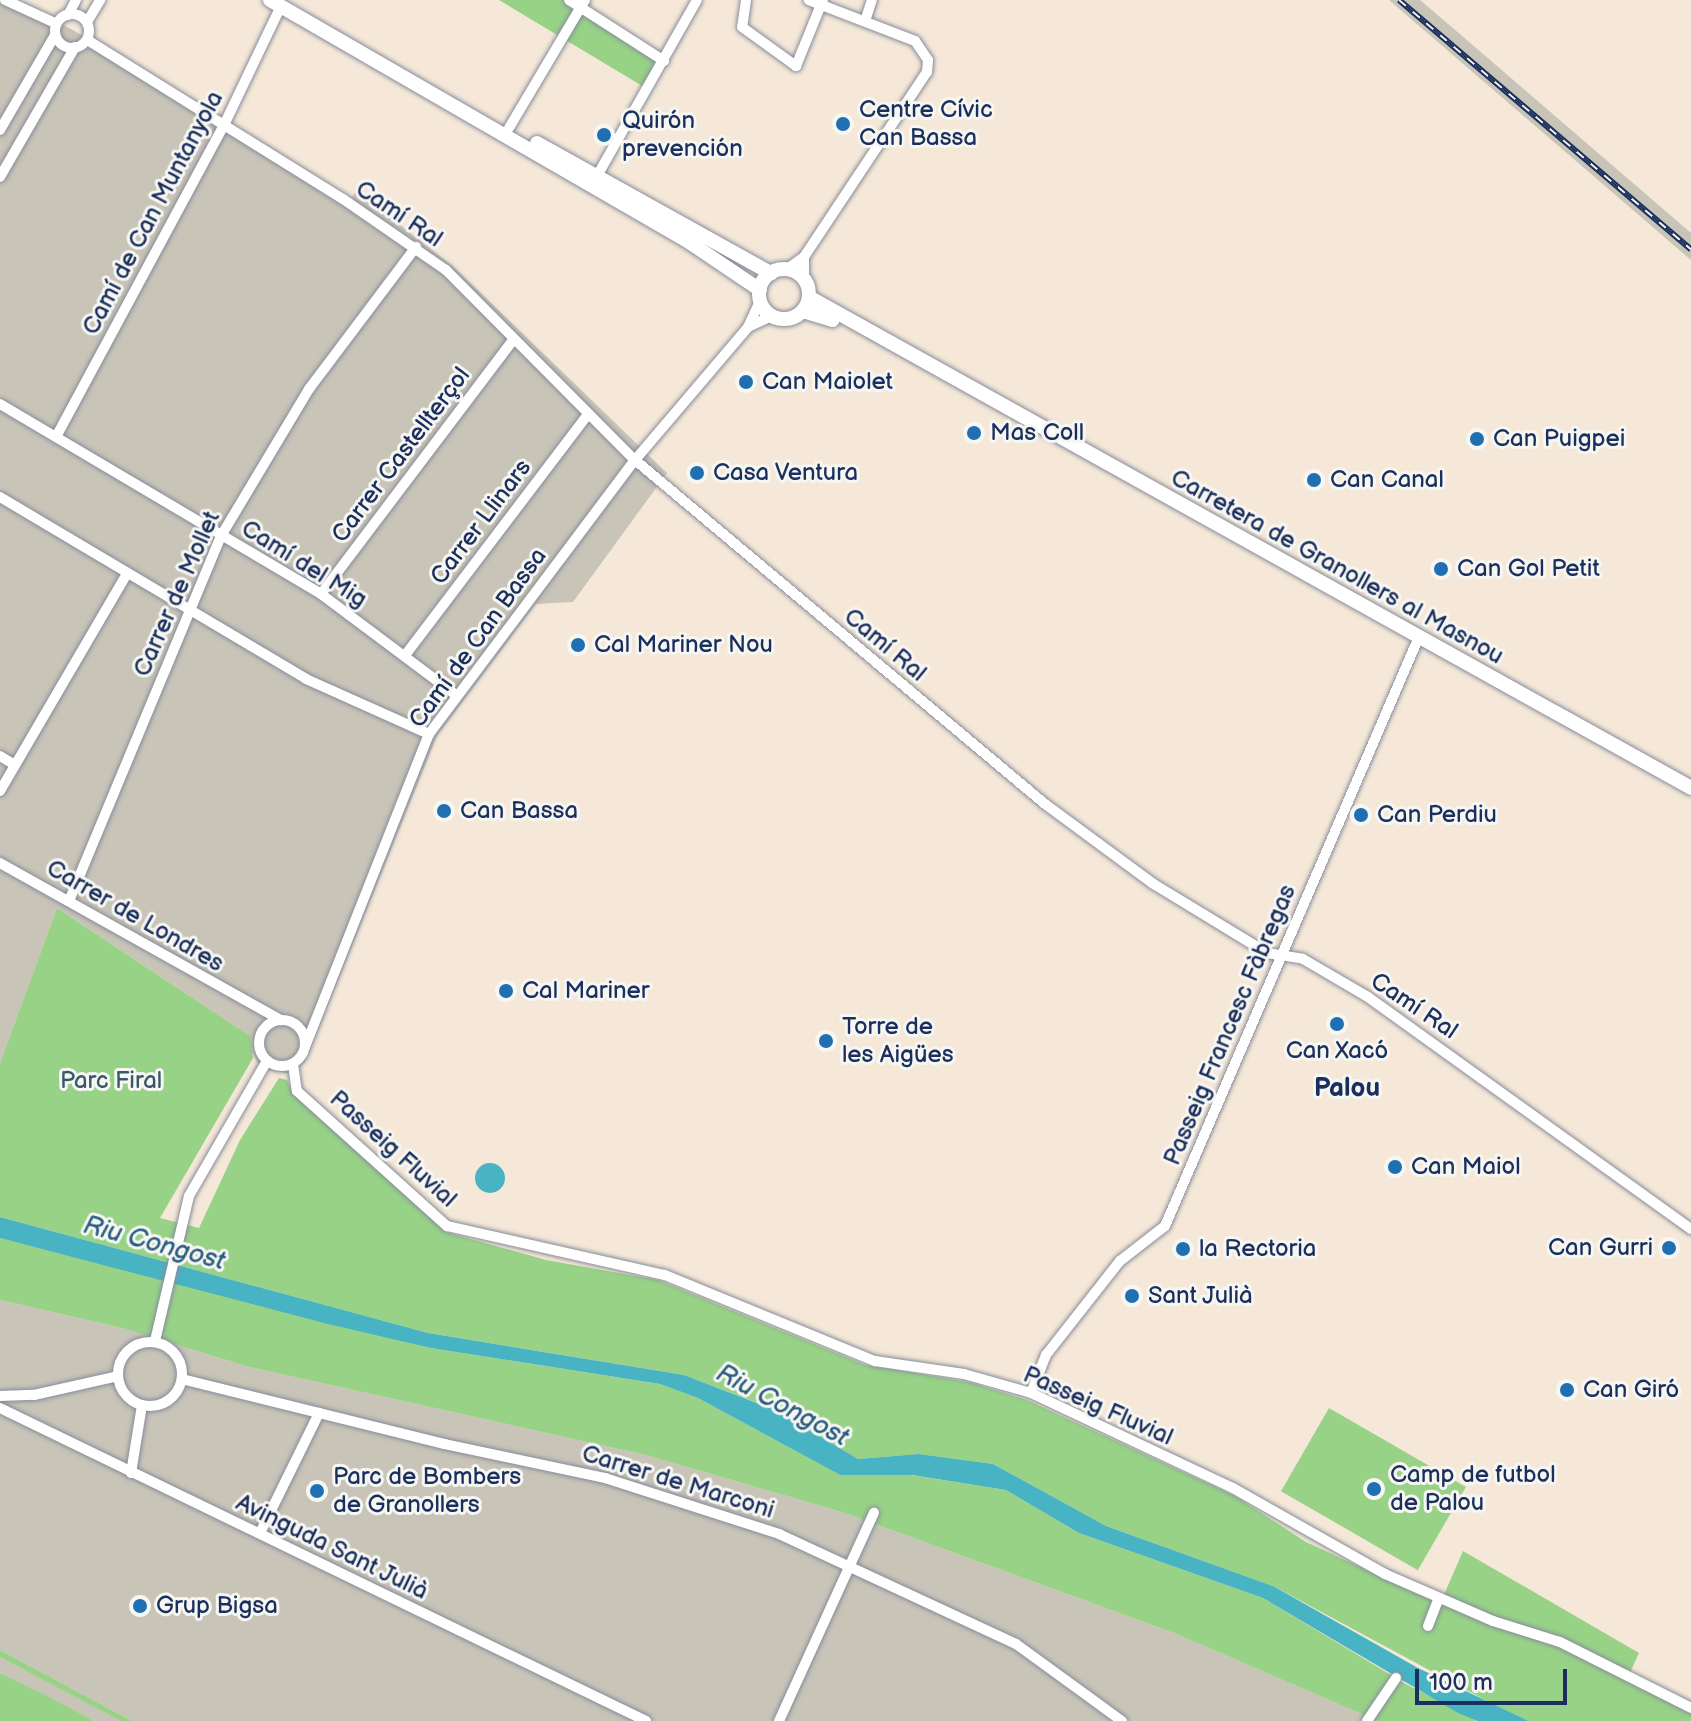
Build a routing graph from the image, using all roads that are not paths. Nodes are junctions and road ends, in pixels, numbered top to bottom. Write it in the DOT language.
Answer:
graph roads {
  1 [pos="5,0"];
  2 [pos="76,0"];
  3 [pos="100,0"];
  4 [pos="569,0"];
  5 [pos="697,0"];
  6 [pos="746,0"];
  7 [pos="809,0"];
  8 [pos="872,0"];
  9 [pos="280,2"];
  10 [pos="823,2"];
  11 [pos="583,4"];
  12 [pos="68,15"];
  13 [pos="866,18"];
  14 [pos="87,22"];
  15 [pos="55,23"];
  16 [pos="55,35"];
  17 [pos="89,41"];
  18 [pos="75,47"];
  19 [pos="664,61"];
  20 [pos="224,125"];
  21 [pos="509,128"];
  22 [pos="0,130"];
  23 [pos="597,176"];
  24 [pos="0,177"];
  25 [pos="416,247"];
  26 [pos="804,257"];
  27 [pos="787,269"];
  28 [pos="771,273"];
  29 [pos="804,279"];
  30 [pos="760,295"];
  31 [pos="806,304"];
  32 [pos="771,316"];
  33 [pos="748,327"];
  34 [pos="513,340"];
  35 [pos="0,404"];
  36 [pos="588,414"];
  37 [pos="56,437"];
  38 [pos="635,460"];
  39 [pos="0,497"];
  40 [pos="221,536"];
  41 [pos="127,574"];
  42 [pos="321,594"];
  43 [pos="188,610"];
  44 [pos="1418,639"];
  45 [pos="406,654"];
  46 [pos="456,695"];
  47 [pos="429,734"];
  48 [pos="0,756"];
  49 [pos="15,765"];
  50 [pos="1691,788"];
  51 [pos="0,791"];
  52 [pos="0,863"];
  53 [pos="69,901"];
  54 [pos="1280,956"];
  55 [pos="250,1005"];
  56 [pos="314,1015"];
  57 [pos="286,1020"];
  58 [pos="265,1027"];
  59 [pos="305,1047"];
  60 [pos="267,1061"];
  61 [pos="293,1064"];
  62 [pos="1691,1229"];
  63 [pos="156,1337"];
  64 [pos="118,1376"];
  65 [pos="182,1379"];
  66 [pos="1031,1393"];
  67 [pos="0,1396"];
  68 [pos="142,1405"];
  69 [pos="0,1408"];
  70 [pos="319,1413"];
  71 [pos="131,1473"];
  72 [pos="874,1513"];
  73 [pos="260,1533"];
  74 [pos="854,1565"];
  75 [pos="1439,1598"];
  76 [pos="1428,1626"];
  77 [pos="1396,1678"];
  78 [pos="1691,1708"];
  79 [pos="646,1721"];
  80 [pos="779,1721"];
  81 [pos="1122,1721"];
  82 [pos="1367,1721"];
  1 -- 15 [label="street"];
  2 -- 12 [label="street"];
  3 -- 14 [label="street"];
  4 -- 11 [label="street"];
  5 -- 19 [label="street"];
  6 -- 10 [label="street"];
  7 -- 10 [label="street"];
  8 -- 13 [label="street"];
  9 -- 20 [label="street, Camí de Can Muntanyola"];
  9 -- 21 [label="main road"];
  9 -- 30 [label="main road"];
  10 -- 13 [label="street"];
  11 -- 19 [label="street"];
  11 -- 21 [label="street"];
  12 -- 14 [label="street"];
  12 -- 15 [label="street"];
  13 -- 26 [label="street"];
  14 -- 17 [label="street"];
  15 -- 16 [label="street"];
  16 -- 18 [label="street"];
  16 -- 22 [label="street"];
  17 -- 18 [label="street"];
  17 -- 20 [label="street, Camí Ral"];
  18 -- 24 [label="street"];
  19 -- 23 [label="street"];
  20 -- 25 [label="street, Camí Ral"];
  20 -- 37 [label="street, Camí de Can Muntanyola"];
  21 -- 23 [label="main road"];
  23 -- 28 [label="main road"];
  25 -- 34 [label="street, Camí Ral"];
  25 -- 40 [label="street, Carrer de Mollet"];
  26 -- 27 [label="street"];
  26 -- 29 [label="street"];
  27 -- 28 [label="main road"];
  27 -- 29 [label="main road"];
  28 -- 30 [label="main road"];
  29 -- 31 [label="main road"];
  30 -- 32 [label="main road"];
  30 -- 33 [label="street, Camí de Can Bassa"];
  31 -- 32 [label="main road"];
  31 -- 44 [label="main road, Carretera de Granollers al Masnou"];
  32 -- 33 [label="street, Camí de Can Bassa"];
  33 -- 38 [label="street, Camí de Can Bassa"];
  34 -- 36 [label="street, Camí Ral"];
  34 -- 42 [label="street, Carrer Castellterçol"];
  35 -- 37 [label="street, Camí del Mig"];
  36 -- 38 [label="street, Camí Ral"];
  36 -- 45 [label="street, Carrer Llinars"];
  37 -- 40 [label="street, Camí del Mig"];
  38 -- 46 [label="street, Camí de Can Bassa"];
  38 -- 54 [label="street, Camí Ral"];
  39 -- 41 [label="street"];
  40 -- 42 [label="street, Camí del Mig"];
  40 -- 43 [label="street, Carrer de Mollet"];
  41 -- 43 [label="street"];
  41 -- 49 [label="street"];
  42 -- 45 [label="street, Camí del Mig"];
  43 -- 47 [label="street"];
  43 -- 53 [label="street, Carrer de Mollet"];
  44 -- 50 [label="main road, Carretera de Granollers al Masnou"];
  44 -- 54 [label="street, Passeig Francesc Fàbregas"];
  45 -- 46 [label="street, Camí del Mig"];
  46 -- 47 [label="street, Camí de Can Bassa"];
  47 -- 56 [label="street, Camí de Can Bassa"];
  48 -- 49 [label="street"];
  49 -- 51 [label="street"];
  52 -- 53 [label="street, Carrer de Londres"];
  53 -- 55 [label="street, Carrer de Londres"];
  54 -- 62 [label="street, Camí Ral"];
  54 -- 66 [label="street, Passeig Francesc Fàbregas"];
  55 -- 57 [label="street, Carrer de Londres"];
  55 -- 58 [label="street, Carrer de Londres"];
  56 -- 57 [label="street"];
  56 -- 59 [label="street, Camí de Can Bassa"];
  57 -- 58 [label="street"];
  57 -- 59 [label="street"];
  58 -- 60 [label="street"];
  59 -- 61 [label="street"];
  60 -- 61 [label="street"];
  60 -- 63 [label="street"];
  61 -- 66 [label="street, Passeig Fluvial"];
  63 -- 64 [label="street"];
  63 -- 65 [label="street"];
  64 -- 67 [label="street"];
  64 -- 68 [label="street"];
  65 -- 68 [label="street"];
  65 -- 70 [label="street, Carrer de Marconi"];
  66 -- 75 [label="street, Passeig Fluvial"];
  68 -- 71 [label="street"];
  69 -- 71 [label="street, Avinguda Sant Julià"];
  70 -- 73 [label="street"];
  70 -- 74 [label="street, Carrer de Marconi"];
  71 -- 73 [label="street, Avinguda Sant Julià"];
  72 -- 74 [label="street"];
  73 -- 79 [label="street, Avinguda Sant Julià"];
  74 -- 80 [label="street"];
  74 -- 81 [label="street, Carrer de Marconi"];
  75 -- 76 [label="street"];
  75 -- 78 [label="street, Passeig Fluvial"];
  77 -- 82 [label="street"];
}
